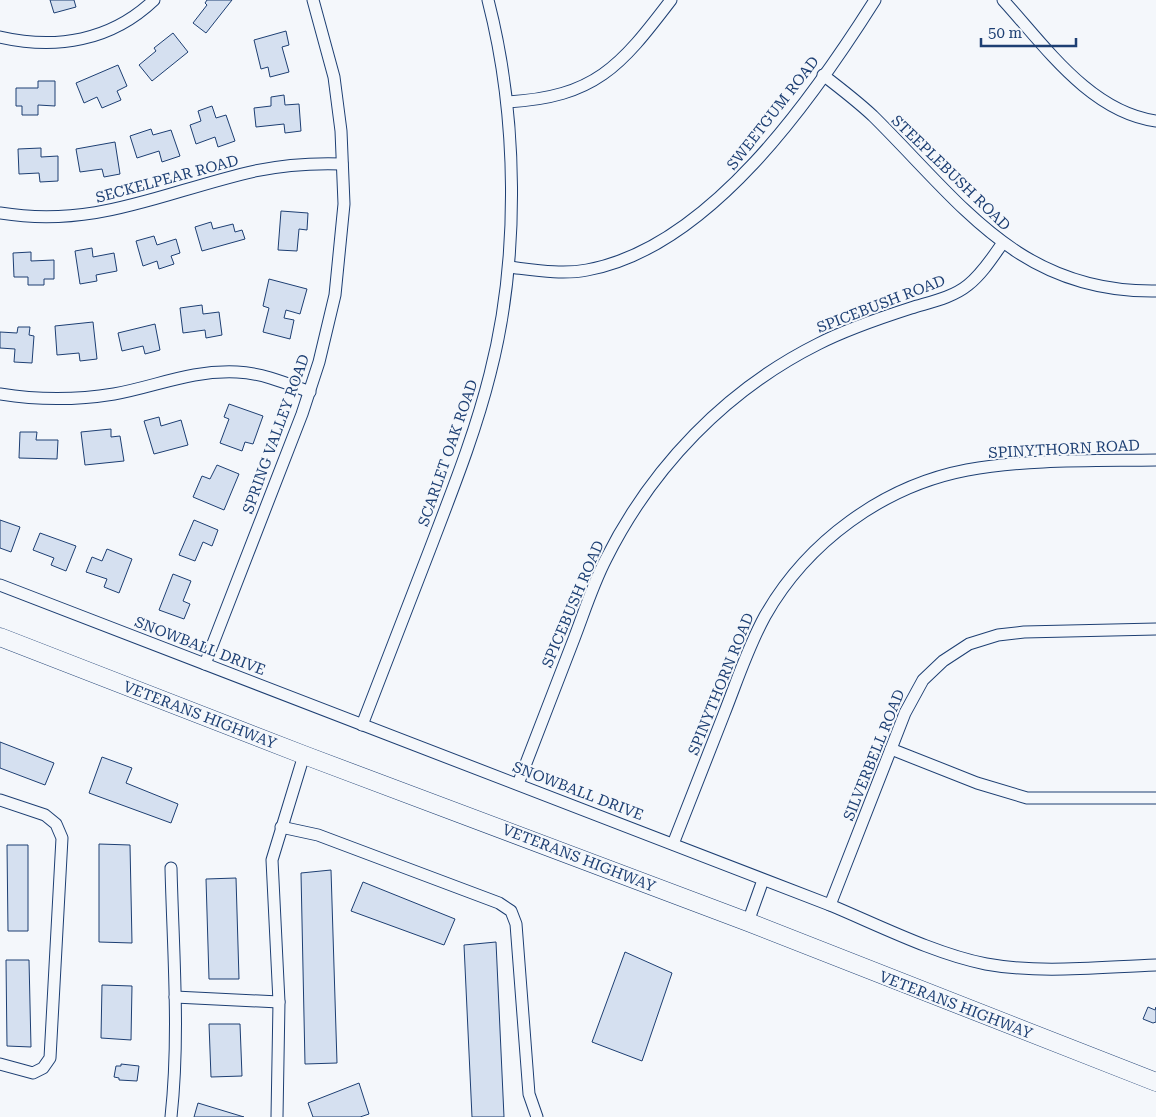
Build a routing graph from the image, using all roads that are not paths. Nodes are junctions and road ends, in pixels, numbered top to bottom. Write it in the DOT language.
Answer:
graph roads {
  1 [pos="154,0"];
  2 [pos="313,0"];
  3 [pos="488,0"];
  4 [pos="671,0"];
  5 [pos="874,0"];
  6 [pos="1003,0"];
  7 [pos="0,37"];
  8 [pos="823,75"];
  9 [pos="507,102"];
  10 [pos="1156,122"];
  11 [pos="342,164"];
  12 [pos="0,214"];
  13 [pos="1002,244"];
  14 [pos="508,267"];
  15 [pos="1156,291"];
  16 [pos="310,392"];
  17 [pos="0,394"];
  18 [pos="1156,460"];
  19 [pos="0,585"];
  20 [pos="1156,628"];
  21 [pos="0,638"];
  22 [pos="205,664"];
  23 [pos="362,725"];
  24 [pos="891,749"];
  25 [pos="304,756"];
  26 [pos="518,784"];
  27 [pos="1156,798"];
  28 [pos="0,800"];
  29 [pos="281,827"];
  30 [pos="673,844"];
  31 [pos="171,868"];
  32 [pos="763,880"];
  33 [pos="830,905"];
  34 [pos="748,922"];
  35 [pos="1156,965"];
  36 [pos="175,997"];
  37 [pos="278,1002"];
  38 [pos="0,1064"];
  39 [pos="1156,1082"];
  40 [pos="171,1117"];
  41 [pos="277,1117"];
  42 [pos="537,1117"];
  1 -- 7 [label="street"];
  2 -- 11 [label="street, SPRING VALLEY ROAD"];
  3 -- 9 [label="street, SCARLET OAK ROAD"];
  4 -- 9 [label="street"];
  5 -- 8 [label="street, SWEETGUM ROAD"];
  6 -- 10 [label="street"];
  8 -- 13 [label="street, STEEPLEBUSH ROAD"];
  8 -- 14 [label="street, SWEETGUM ROAD"];
  9 -- 14 [label="street, SCARLET OAK ROAD"];
  11 -- 12 [label="street, SECKELPEAR ROAD"];
  11 -- 16 [label="street, SPRING VALLEY ROAD"];
  13 -- 15 [label="street, STEEPLEBUSH ROAD"];
  13 -- 26 [label="street, SPICEBUSH ROAD"];
  14 -- 23 [label="street, SCARLET OAK ROAD"];
  16 -- 17 [label="street"];
  16 -- 22 [label="street, SPRING VALLEY ROAD"];
  18 -- 30 [label="street, SPINYTHORN ROAD"];
  19 -- 22 [label="street, SNOWBALL DRIVE"];
  20 -- 24 [label="street, SILVERBELL ROAD"];
  21 -- 25 [label="main road, VETERANS HIGHWAY"];
  22 -- 23 [label="street, SNOWBALL DRIVE"];
  23 -- 26 [label="street, SNOWBALL DRIVE"];
  24 -- 27 [label="street"];
  24 -- 33 [label="street, SILVERBELL ROAD"];
  25 -- 29 [label="street"];
  25 -- 34 [label="main road, VETERANS HIGHWAY"];
  26 -- 30 [label="street, SNOWBALL DRIVE"];
  28 -- 38 [label="street"];
  29 -- 37 [label="street"];
  29 -- 42 [label="street"];
  30 -- 32 [label="street, SNOWBALL DRIVE"];
  31 -- 36 [label="street"];
  32 -- 33 [label="street, SNOWBALL DRIVE"];
  32 -- 34 [label="street"];
  33 -- 35 [label="street, SNOWBALL DRIVE"];
  34 -- 39 [label="main road, VETERANS HIGHWAY"];
  36 -- 37 [label="street"];
  36 -- 40 [label="street"];
  37 -- 41 [label="street"];
}
